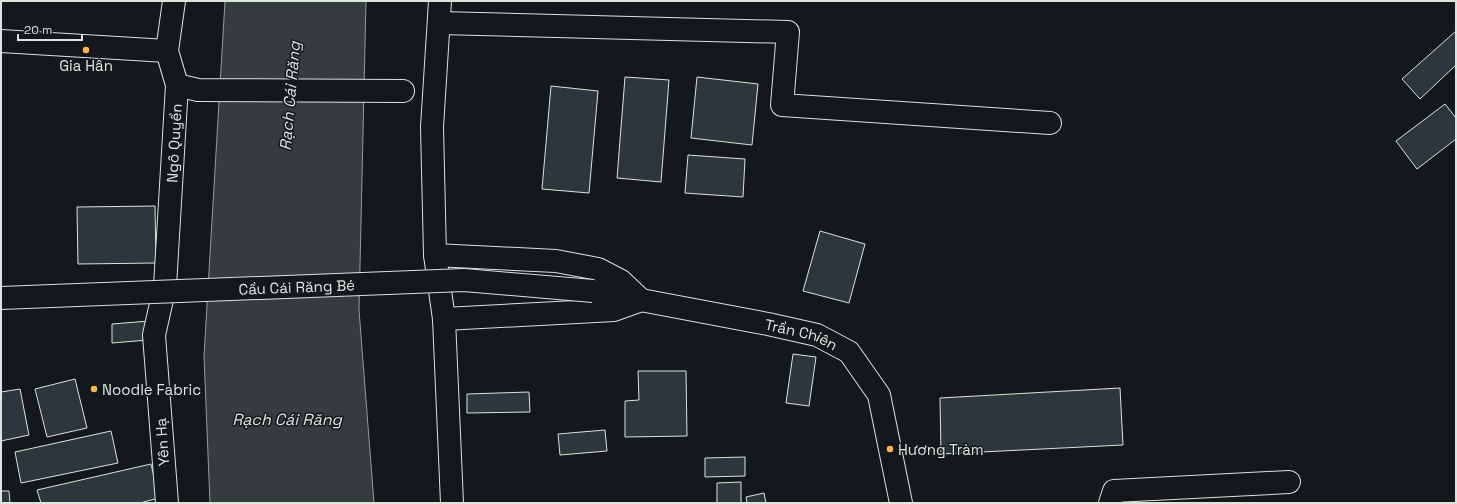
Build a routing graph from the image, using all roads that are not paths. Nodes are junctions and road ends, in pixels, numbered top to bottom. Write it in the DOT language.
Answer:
graph roads {
  1 [pos="174,1"];
  2 [pos="440,1"];
  3 [pos="439,23"];
  4 [pos="1,41"];
  5 [pos="167,51"];
  6 [pos="177,85"];
  7 [pos="403,92"];
  8 [pos="1050,123"];
  9 [pos="435,255"];
  10 [pos="166,286"];
  11 [pos="593,291"];
  12 [pos="1,298"];
  13 [pos="641,300"];
  14 [pos="444,319"];
  15 [pos="1289,482"];
  16 [pos="167,503"];
  17 [pos="452,503"];
  18 [pos="902,503"];
  19 [pos="1110,503"];
  1 -- 5 [label="street, Ngô Quyền"];
  2 -- 3 [label="street"];
  3 -- 8 [label="street"];
  3 -- 9 [label="street"];
  4 -- 5 [label="street"];
  5 -- 6 [label="street, Ngô Quyền"];
  6 -- 7 [label="street"];
  6 -- 10 [label="street, Ngô Quyền"];
  9 -- 13 [label="street"];
  9 -- 14 [label="street"];
  10 -- 16 [label="street, Yên Hạ"];
  11 -- 12 [label="street, Cầu Cái Răng Bé, bridge"];
  11 -- 13 [label="street, Trần Chiên"];
  13 -- 14 [label="street"];
  13 -- 18 [label="street, Trần Chiên"];
  14 -- 17 [label="street"];
  15 -- 19 [label="street"];
}
